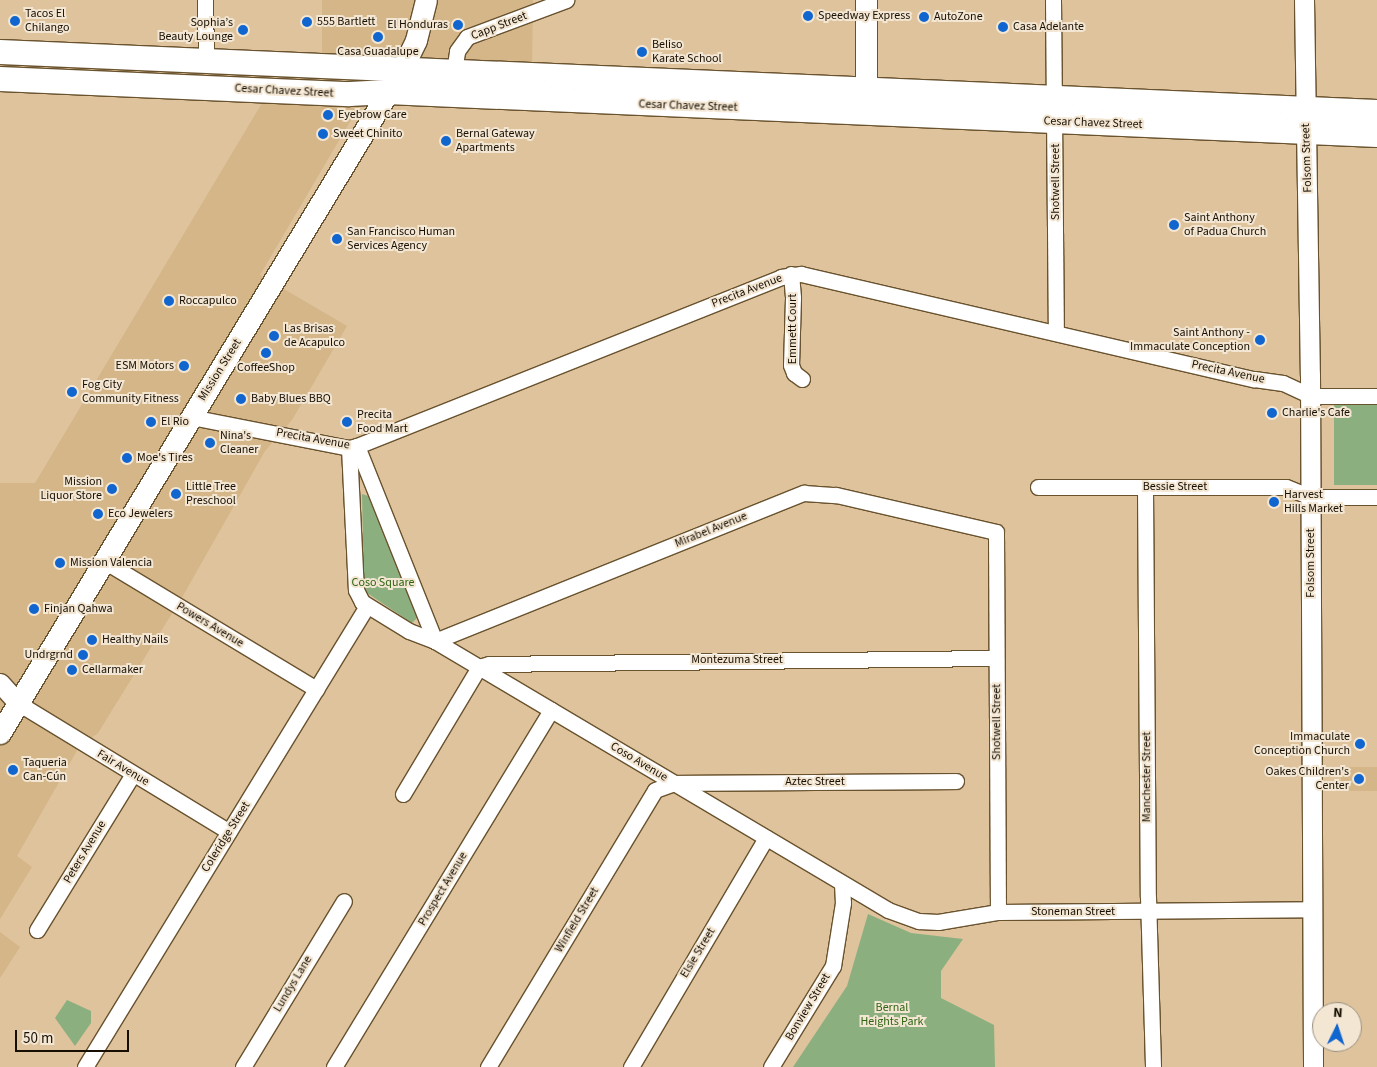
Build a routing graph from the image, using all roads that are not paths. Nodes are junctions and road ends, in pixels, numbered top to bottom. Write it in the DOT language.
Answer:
graph roads {
  1 [pos="205,0"];
  2 [pos="426,0"];
  3 [pos="566,0"];
  4 [pos="866,0"];
  5 [pos="1053,0"];
  6 [pos="1304,0"];
  7 [pos="0,52"];
  8 [pos="206,60"];
  9 [pos="402,69"];
  10 [pos="454,71"];
  11 [pos="0,79"];
  12 [pos="866,89"];
  13 [pos="387,92"];
  14 [pos="1305,108"];
  15 [pos="1055,110"];
  16 [pos="866,112"];
  17 [pos="1377,112"];
  18 [pos="1308,132"];
  19 [pos="1377,135"];
  20 [pos="790,274"];
  21 [pos="1056,333"];
  22 [pos="802,378"];
  23 [pos="1311,396"];
  24 [pos="1377,396"];
  25 [pos="191,417"];
  26 [pos="353,447"];
  27 [pos="1038,487"];
  28 [pos="1145,488"];
  29 [pos="1311,497"];
  30 [pos="1377,497"];
  31 [pos="996,532"];
  32 [pos="104,561"];
  33 [pos="367,606"];
  34 [pos="436,641"];
  35 [pos="996,658"];
  36 [pos="479,667"];
  37 [pos="0,684"];
  38 [pos="316,689"];
  39 [pos="18,703"];
  40 [pos="551,710"];
  41 [pos="0,733"];
  42 [pos="133,774"];
  43 [pos="956,781"];
  44 [pos="674,783"];
  45 [pos="403,794"];
  46 [pos="229,832"];
  47 [pos="766,838"];
  48 [pos="842,884"];
  49 [pos="344,901"];
  50 [pos="1314,909"];
  51 [pos="1149,911"];
  52 [pos="998,912"];
  53 [pos="37,930"];
  54 [pos="85,1067"];
  55 [pos="242,1067"];
  56 [pos="334,1067"];
  57 [pos="488,1067"];
  58 [pos="630,1067"];
  59 [pos="771,1067"];
  60 [pos="1153,1067"];
  61 [pos="1313,1067"];
  1 -- 8 [label="street"];
  2 -- 9 [label="main road, Mission Street"];
  3 -- 10 [label="street, Capp Street"];
  4 -- 12 [label="main road"];
  5 -- 15 [label="street, Shotwell Street"];
  6 -- 14 [label="street, Folsom Street"];
  7 -- 8 [label="main road, Cesar Chavez Street"];
  8 -- 9 [label="main road, Cesar Chavez Street"];
  9 -- 10 [label="main road, Cesar Chavez Street"];
  9 -- 13 [label="main road, Mission Street"];
  10 -- 12 [label="main road, Cesar Chavez Street"];
  11 -- 13 [label="main road, Cesar Chavez Street"];
  12 -- 15 [label="main road, Cesar Chavez Street"];
  12 -- 16 [label="main road"];
  13 -- 16 [label="main road, Cesar Chavez Street"];
  13 -- 25 [label="main road, Mission Street"];
  14 -- 15 [label="main road, Cesar Chavez Street"];
  14 -- 17 [label="main road, Cesar Chavez Street"];
  14 -- 18 [label="street, Folsom Street"];
  15 -- 16 [label="main road, Cesar Chavez Street"];
  15 -- 18 [label="main road, Cesar Chavez Street"];
  15 -- 21 [label="street, Shotwell Street"];
  18 -- 19 [label="main road, Cesar Chavez Street"];
  18 -- 23 [label="street, Folsom Street"];
  20 -- 21 [label="street, Precita Avenue"];
  20 -- 22 [label="street, Emmett Court"];
  20 -- 26 [label="street, Precita Avenue"];
  21 -- 23 [label="street, Precita Avenue"];
  23 -- 24 [label="street, Precita Avenue"];
  23 -- 29 [label="street, Folsom Street"];
  25 -- 26 [label="street, Precita Avenue"];
  25 -- 32 [label="main road, Mission Street"];
  26 -- 33 [label="street"];
  26 -- 34 [label="street"];
  27 -- 28 [label="street, Bessie Street"];
  28 -- 29 [label="street, Bessie Street"];
  28 -- 51 [label="street, Manchester Street"];
  29 -- 30 [label="street"];
  29 -- 50 [label="street, Folsom Street"];
  31 -- 34 [label="street, Mirabel Avenue"];
  31 -- 35 [label="street, Shotwell Street"];
  32 -- 38 [label="street, Powers Avenue"];
  32 -- 39 [label="main road, Mission Street"];
  33 -- 34 [label="street, Coso Avenue"];
  33 -- 38 [label="street, Coleridge Street"];
  34 -- 36 [label="street, Coso Avenue"];
  35 -- 36 [label="street, Montezuma Street"];
  35 -- 52 [label="street, Shotwell Street"];
  36 -- 40 [label="street, Coso Avenue"];
  36 -- 45 [label="street"];
  37 -- 39 [label="street"];
  38 -- 46 [label="street, Coleridge Street"];
  39 -- 41 [label="main road, Mission Street"];
  39 -- 42 [label="street, Fair Avenue"];
  40 -- 44 [label="street, Coso Avenue"];
  40 -- 56 [label="street, Prospect Avenue"];
  42 -- 46 [label="street, Fair Avenue"];
  42 -- 53 [label="street, Peters Avenue"];
  43 -- 44 [label="street, Aztec Street"];
  44 -- 47 [label="street, Coso Avenue"];
  44 -- 57 [label="street, Winfield Street"];
  46 -- 54 [label="street, Coleridge Street"];
  47 -- 48 [label="street, Coso Avenue"];
  47 -- 58 [label="street, Elsie Street"];
  48 -- 52 [label="street, Stoneman Street"];
  48 -- 59 [label="street, Bonview Street"];
  49 -- 55 [label="street, Lundys Lane"];
  50 -- 51 [label="street, Stoneman Street"];
  50 -- 61 [label="street, Folsom Street"];
  51 -- 52 [label="street, Stoneman Street"];
  51 -- 60 [label="street, Manchester Street"];
}
